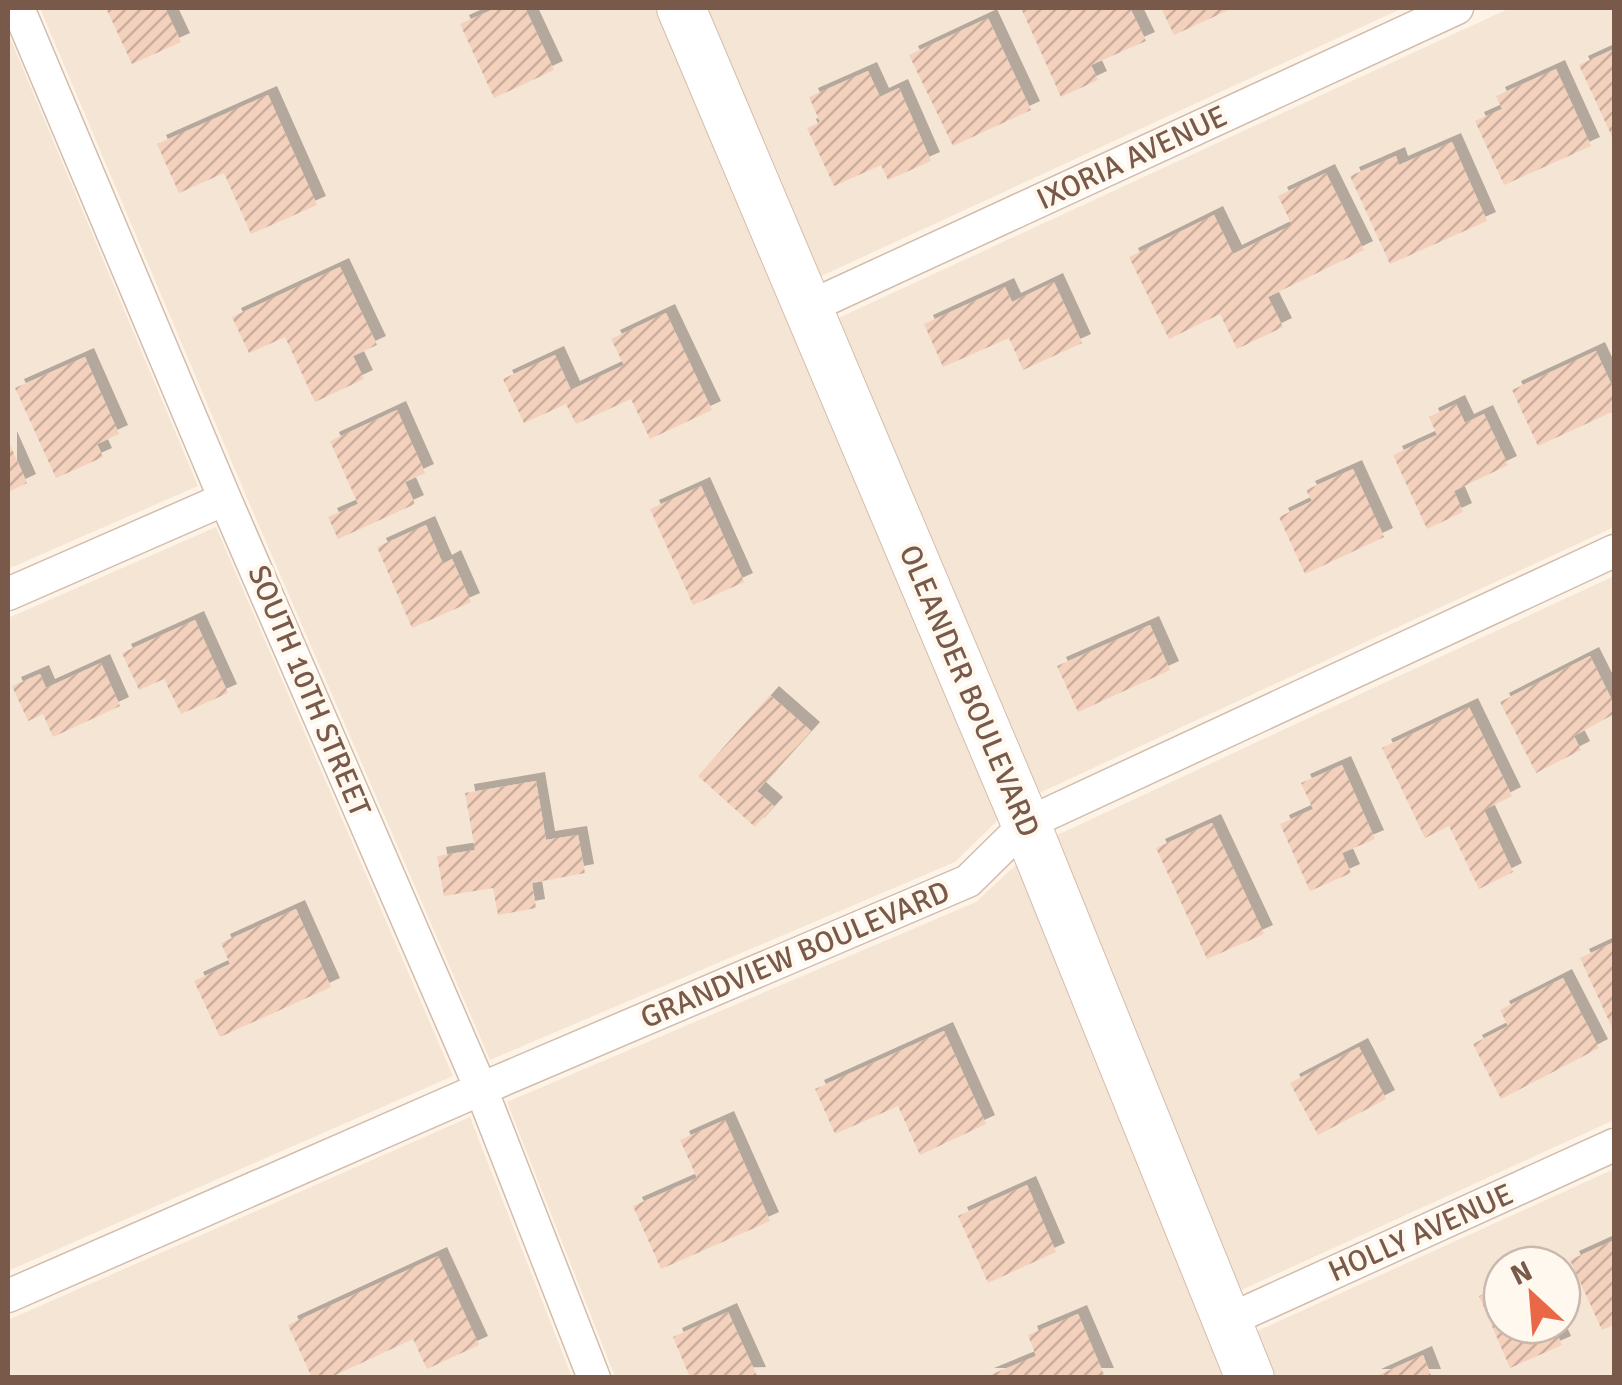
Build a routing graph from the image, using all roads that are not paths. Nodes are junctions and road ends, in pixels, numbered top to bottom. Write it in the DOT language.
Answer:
graph roads {
  1 [pos="18,8"];
  2 [pos="680,8"];
  3 [pos="1457,8"];
  4 [pos="807,308"];
  5 [pos="225,499"];
  6 [pos="1614,552"];
  7 [pos="8,594"];
  8 [pos="1026,824"];
  9 [pos="480,1089"];
  10 [pos="1614,1145"];
  11 [pos="8,1296"];
  12 [pos="1227,1321"];
  13 [pos="594,1378"];
  14 [pos="1250,1378"];
  1 -- 5 [label="street, SOUTH 10TH STREET"];
  2 -- 4 [label="main road, OLEANDER BOULEVARD"];
  3 -- 4 [label="street, IXORIA AVENUE"];
  4 -- 8 [label="main road, OLEANDER BOULEVARD"];
  5 -- 7 [label="street"];
  5 -- 9 [label="street, SOUTH 10TH STREET"];
  6 -- 8 [label="street, GRANDVIEW BOULEVARD"];
  8 -- 9 [label="street, GRANDVIEW BOULEVARD"];
  8 -- 12 [label="main road, OLEANDER BOULEVARD"];
  9 -- 11 [label="street, GRANDVIEW BOULEVARD"];
  9 -- 13 [label="street, SOUTH 10TH STREET"];
  10 -- 12 [label="street, HOLLY AVENUE"];
  12 -- 14 [label="main road, OLEANDER BOULEVARD"];
}
